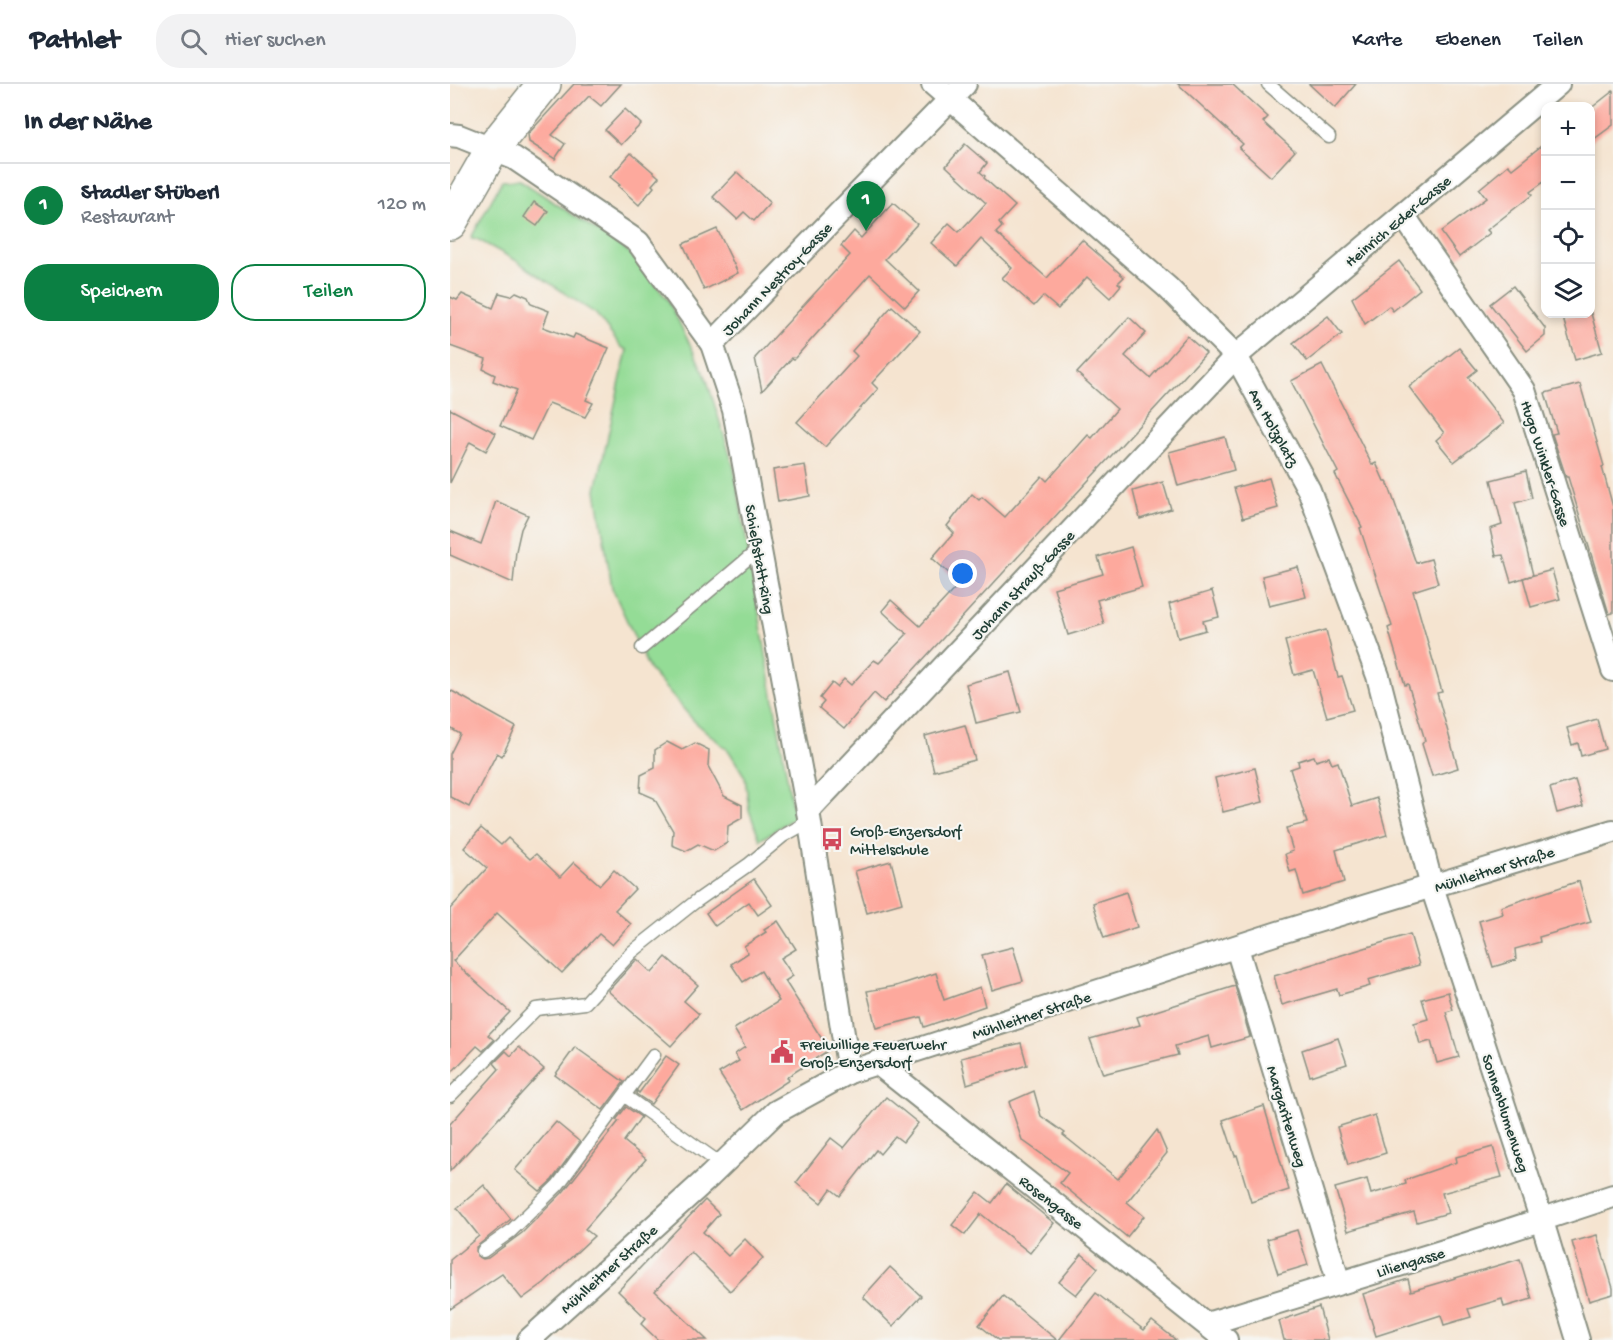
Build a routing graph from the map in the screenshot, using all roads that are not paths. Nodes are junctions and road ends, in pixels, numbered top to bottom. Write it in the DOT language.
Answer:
graph roads {
  1 [pos="544,84"];
  2 [pos="933,84"];
  3 [pos="1268,84"];
  4 [pos="1550,86"];
  5 [pos="957,92"];
  6 [pos="450,135"];
  7 [pos="1329,137"];
  8 [pos="493,148"];
  9 [pos="1403,215"];
  10 [pos="450,223"];
  11 [pos="712,344"];
  12 [pos="1236,356"];
  13 [pos="759,549"];
  14 [pos="642,648"];
  15 [pos="1613,670"];
  16 [pos="808,811"];
  17 [pos="1613,831"];
  18 [pos="1432,887"];
  19 [pos="1237,948"];
  20 [pos="654,1055"];
  21 [pos="878,1063"];
  22 [pos="849,1072"];
  23 [pos="450,1096"];
  24 [pos="625,1096"];
  25 [pos="721,1164"];
  26 [pos="1613,1196"];
  27 [pos="1541,1218"];
  28 [pos="483,1251"];
  29 [pos="1339,1283"];
  30 [pos="1207,1324"];
  31 [pos="529,1340"];
  32 [pos="1226,1340"];
  33 [pos="1578,1340"];
  1 -- 8 [label="main road"];
  2 -- 5 [label="street, Am Holzplatz"];
  3 -- 7 [label="lane"];
  4 -- 9 [label="street, Heinrich Eder-Gasse"];
  5 -- 11 [label="street, Johann Nestroy-Gasse"];
  5 -- 12 [label="street, Am Holzplatz"];
  6 -- 8 [label="street, Schießstatt-Ring"];
  8 -- 10 [label="main road"];
  8 -- 11 [label="street, Schießstatt-Ring"];
  9 -- 12 [label="street, Heinrich Eder-Gasse"];
  9 -- 15 [label="street, Hugo Winkler-Gasse"];
  11 -- 13 [label="street, Schießstatt-Ring"];
  12 -- 16 [label="street, Johann Strauß-Gasse"];
  12 -- 18 [label="street, Am Holzplatz"];
  13 -- 14 [label="lane"];
  13 -- 16 [label="street, Schießstatt-Ring"];
  16 -- 22 [label="street, Schießstatt-Ring"];
  16 -- 23 [label="lane"];
  17 -- 18 [label="street, Mühlleitner Straße"];
  18 -- 19 [label="street, Mühlleitner Straße"];
  18 -- 27 [label="street, Sonnenblumenweg"];
  19 -- 21 [label="street, Mühlleitner Straße"];
  19 -- 29 [label="street, Margaritenweg"];
  20 -- 24 [label="lane"];
  21 -- 22 [label="street, Mühlleitner Straße"];
  21 -- 30 [label="street, Rosengasse"];
  22 -- 25 [label="street, Mühlleitner Straße"];
  24 -- 25 [label="lane"];
  24 -- 28 [label="lane"];
  25 -- 31 [label="street, Mühlleitner Straße"];
  26 -- 27 [label="street, Liliengasse"];
  27 -- 29 [label="street, Liliengasse"];
  27 -- 33 [label="street, Sonnenblumenweg"];
  29 -- 30 [label="street, Liliengasse"];
  30 -- 32 [label="street, Rosengasse"];
}
